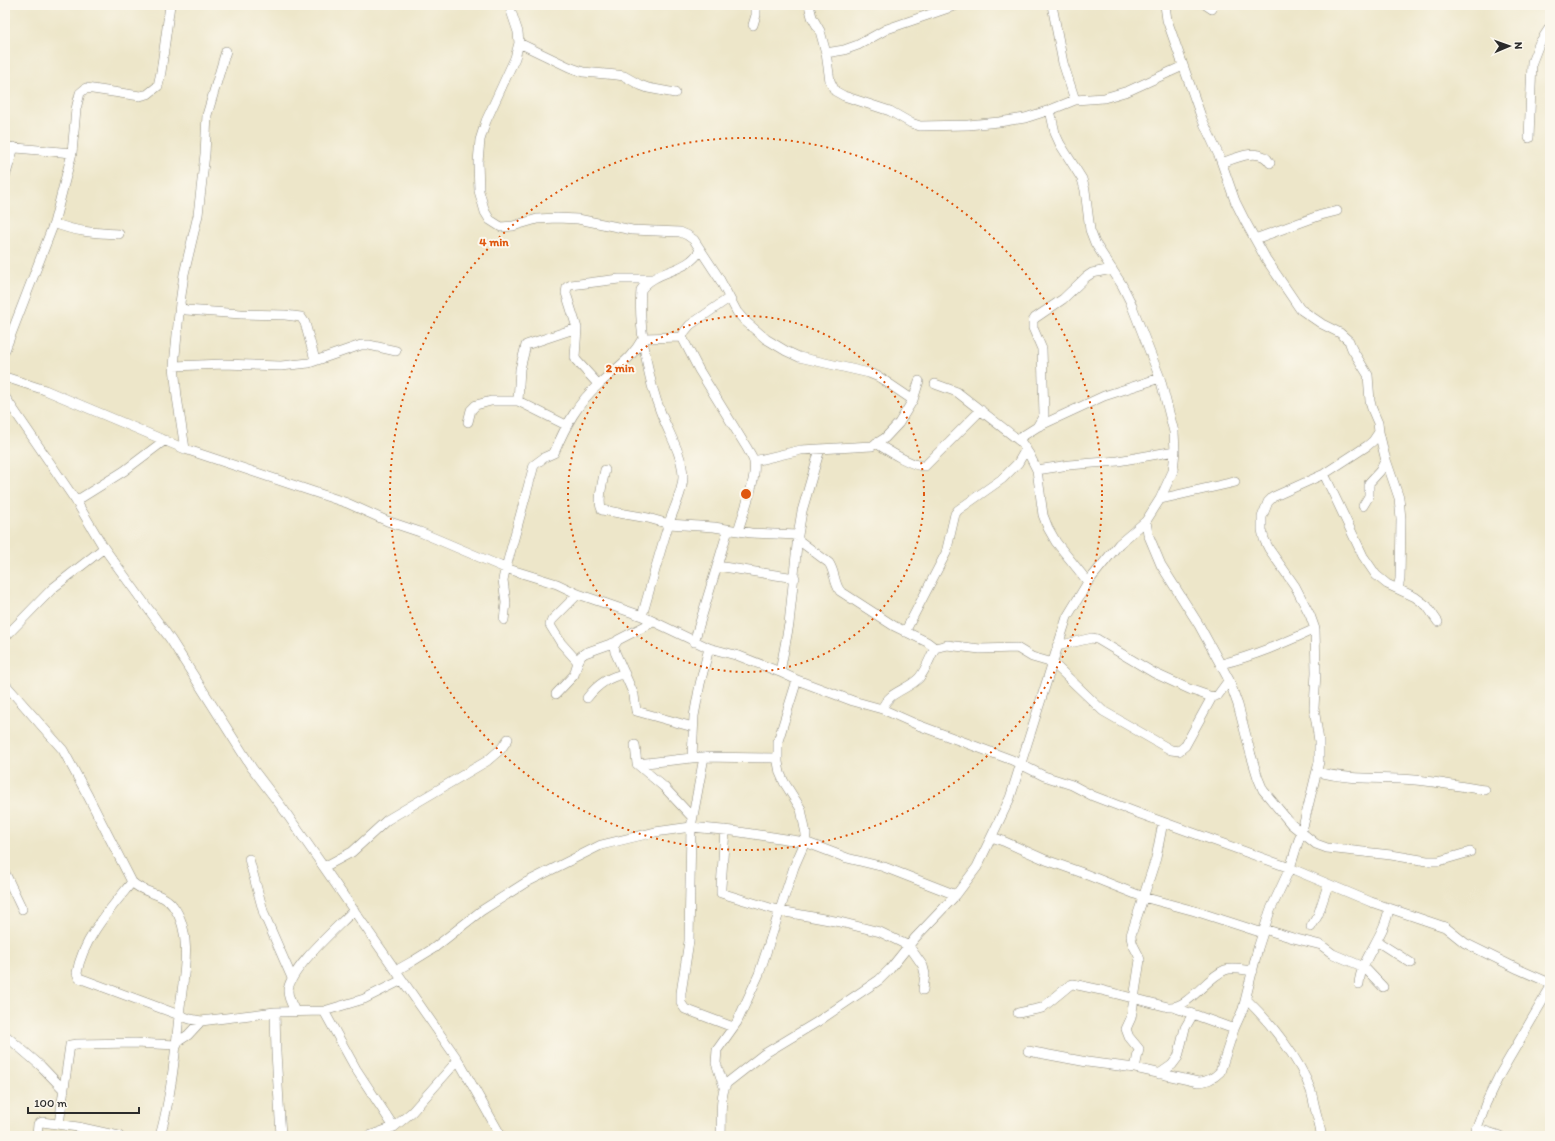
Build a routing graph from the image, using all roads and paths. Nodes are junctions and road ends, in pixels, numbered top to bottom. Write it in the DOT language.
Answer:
graph roads {
  1 [pos="170,5"];
  2 [pos="509,5"];
  3 [pos="756,5"];
  4 [pos="809,5"];
  5 [pos="957,5"];
  6 [pos="1052,5"];
  7 [pos="1165,5"];
  8 [pos="932,10"];
  9 [pos="753,26"];
  10 [pos="1550,27"];
  11 [pos="519,43"];
  12 [pos="226,50"];
  13 [pos="826,53"];
  14 [pos="1183,66"];
  15 [pos="674,93"];
  16 [pos="1075,100"];
  17 [pos="1050,110"];
  18 [pos="1529,138"];
  19 [pos="9,147"];
  20 [pos="72,153"];
  21 [pos="1222,163"];
  22 [pos="1270,163"];
  23 [pos="5,177"];
  24 [pos="1337,211"];
  25 [pos="54,223"];
  26 [pos="119,234"];
  27 [pos="1255,239"];
  28 [pos="700,250"];
  29 [pos="1112,269"];
  30 [pos="653,279"];
  31 [pos="729,298"];
  32 [pos="180,303"];
  33 [pos="577,328"];
  34 [pos="682,337"];
  35 [pos="643,338"];
  36 [pos="5,350"];
  37 [pos="396,351"];
  38 [pos="315,360"];
  39 [pos="174,366"];
  40 [pos="5,377"];
  41 [pos="1160,378"];
  42 [pos="919,381"];
  43 [pos="598,384"];
  44 [pos="935,384"];
  45 [pos="5,397"];
  46 [pos="913,400"];
  47 [pos="518,401"];
  48 [pos="981,410"];
  49 [pos="468,422"];
  50 [pos="566,425"];
  51 [pos="1036,428"];
  52 [pos="1379,432"];
  53 [pos="1018,439"];
  54 [pos="165,440"];
  55 [pos="876,443"];
  56 [pos="185,449"];
  57 [pos="820,449"];
  58 [pos="1026,449"];
  59 [pos="1175,451"];
  60 [pos="1386,459"];
  61 [pos="754,461"];
  62 [pos="605,470"];
  63 [pos="1037,470"];
  64 [pos="1324,474"];
  65 [pos="1235,482"];
  66 [pos="1160,499"];
  67 [pos="76,501"];
  68 [pos="1364,506"];
  69 [pos="1146,521"];
  70 [pos="669,524"];
  71 [pos="728,530"];
  72 [pos="738,531"];
  73 [pos="798,537"];
  74 [pos="104,548"];
  75 [pos="717,566"];
  76 [pos="505,568"];
  77 [pos="795,578"];
  78 [pos="1088,582"];
  79 [pos="1398,589"];
  80 [pos="578,594"];
  81 [pos="642,616"];
  82 [pos="504,620"];
  83 [pos="653,622"];
  84 [pos="1438,622"];
  85 [pos="1315,629"];
  86 [pos="905,632"];
  87 [pos="5,637"];
  88 [pos="616,642"];
  89 [pos="694,642"];
  90 [pos="1057,646"];
  91 [pos="709,648"];
  92 [pos="935,648"];
  93 [pos="578,662"];
  94 [pos="1053,663"];
  95 [pos="1221,664"];
  96 [pos="780,672"];
  97 [pos="625,674"];
  98 [pos="797,680"];
  99 [pos="1229,680"];
  100 [pos="5,684"];
  101 [pos="556,694"];
  102 [pos="1212,697"];
  103 [pos="587,698"];
  104 [pos="882,709"];
  105 [pos="694,727"];
  106 [pos="508,739"];
  107 [pos="635,745"];
  108 [pos="692,757"];
  109 [pos="704,757"];
  110 [pos="778,758"];
  111 [pos="637,764"];
  112 [pos="1020,765"];
  113 [pos="1318,772"];
  114 [pos="1485,790"];
  115 [pos="692,817"];
  116 [pos="1163,822"];
  117 [pos="691,827"];
  118 [pos="725,830"];
  119 [pos="1301,833"];
  120 [pos="992,837"];
  121 [pos="804,842"];
  122 [pos="1470,852"];
  123 [pos="249,859"];
  124 [pos="324,868"];
  125 [pos="1290,868"];
  126 [pos="5,873"];
  127 [pos="132,882"];
  128 [pos="1328,885"];
  129 [pos="956,895"];
  130 [pos="1143,897"];
  131 [pos="1390,908"];
  132 [pos="22,909"];
  133 [pos="354,910"];
  134 [pos="780,911"];
  135 [pos="1311,927"];
  136 [pos="1264,931"];
  137 [pos="1378,942"];
  138 [pos="909,946"];
  139 [pos="1411,963"];
  140 [pos="1364,967"];
  141 [pos="397,970"];
  142 [pos="1253,971"];
  143 [pos="292,978"];
  144 [pos="402,980"];
  145 [pos="1550,982"];
  146 [pos="1360,984"];
  147 [pos="1383,988"];
  148 [pos="1550,988"];
  149 [pos="923,990"];
  150 [pos="1134,998"];
  151 [pos="1246,999"];
  152 [pos="1176,1008"];
  153 [pos="295,1011"];
  154 [pos="324,1011"];
  155 [pos="275,1012"];
  156 [pos="1018,1012"];
  157 [pos="179,1014"];
  158 [pos="1193,1014"];
  159 [pos="201,1021"];
  160 [pos="733,1027"];
  161 [pos="1234,1029"];
  162 [pos="5,1035"];
  163 [pos="177,1043"];
  164 [pos="1028,1051"];
  165 [pos="458,1060"];
  166 [pos="1135,1068"];
  167 [pos="1159,1074"];
  168 [pos="724,1088"];
  169 [pos="64,1090"];
  170 [pos="59,1124"];
  171 [pos="394,1127"];
  172 [pos="1475,1132"];
  173 [pos="37,1136"];
  174 [pos="118,1136"];
  175 [pos="160,1136"];
  176 [pos="281,1136"];
  177 [pos="369,1136"];
  178 [pos="501,1136"];
  179 [pos="721,1136"];
  180 [pos="1321,1136"];
  181 [pos="1500,1136"];
  1 -- 20 [label="street"];
  2 -- 11 [label="street"];
  3 -- 9 [label="street"];
  4 -- 13 [label="street"];
  5 -- 8 [label="street"];
  6 -- 16 [label="street"];
  7 -- 14 [label="street"];
  8 -- 13 [label="street"];
  10 -- 18 [label="street"];
  11 -- 15 [label="street"];
  11 -- 28 [label="street"];
  12 -- 32 [label="street"];
  13 -- 17 [label="street"];
  14 -- 16 [label="street"];
  14 -- 21 [label="street"];
  16 -- 17 [label="street"];
  17 -- 29 [label="street"];
  19 -- 20 [label="street"];
  19 -- 23 [label="street"];
  20 -- 25 [label="street"];
  21 -- 22 [label="street"];
  21 -- 27 [label="street"];
  24 -- 27 [label="street"];
  25 -- 26 [label="street"];
  25 -- 36 [label="street"];
  27 -- 52 [label="street"];
  28 -- 30 [label="street"];
  28 -- 31 [label="street"];
  29 -- 41 [label="street"];
  29 -- 51 [label="street"];
  30 -- 33 [label="street"];
  30 -- 35 [label="street"];
  31 -- 34 [label="street"];
  31 -- 46 [label="street"];
  32 -- 38 [label="street"];
  32 -- 39 [label="street"];
  33 -- 43 [label="street"];
  33 -- 47 [label="street"];
  34 -- 35 [label="street"];
  34 -- 61 [label="street"];
  35 -- 43 [label="street"];
  35 -- 70 [label="street"];
  37 -- 38 [label="street"];
  38 -- 39 [label="street"];
  39 -- 56 [label="street"];
  40 -- 54 [label="street"];
  41 -- 51 [label="street"];
  41 -- 59 [label="street"];
  42 -- 46 [label="street"];
  43 -- 50 [label="street"];
  44 -- 48 [label="street"];
  45 -- 67 [label="street"];
  46 -- 55 [label="street"];
  47 -- 49 [label="street"];
  47 -- 50 [label="street"];
  48 -- 53 [label="street"];
  48 -- 55 [label="street"];
  50 -- 76 [label="street"];
  51 -- 53 [label="street"];
  52 -- 60 [label="street"];
  52 -- 64 [label="street"];
  53 -- 58 [label="street"];
  54 -- 56 [label="street"];
  54 -- 67 [label="street"];
  55 -- 57 [label="street"];
  56 -- 76 [label="street"];
  57 -- 61 [label="street"];
  57 -- 73 [label="street"];
  58 -- 63 [label="street"];
  58 -- 86 [label="street"];
  59 -- 63 [label="street"];
  59 -- 66 [label="street"];
  60 -- 68 [label="street"];
  60 -- 79 [label="street"];
  61 -- 72 [label="street"];
  62 -- 70 [label="street"];
  63 -- 78 [label="street"];
  64 -- 79 [label="street"];
  64 -- 85 [label="street"];
  65 -- 66 [label="street"];
  66 -- 69 [label="street"];
  67 -- 74 [label="street"];
  69 -- 78 [label="street"];
  69 -- 95 [label="street"];
  70 -- 71 [label="street"];
  70 -- 81 [label="street"];
  71 -- 72 [label="street"];
  71 -- 75 [label="street"];
  72 -- 73 [label="street"];
  73 -- 77 [label="street"];
  73 -- 86 [label="street"];
  74 -- 87 [label="street"];
  74 -- 124 [label="street"];
  75 -- 77 [label="street"];
  75 -- 89 [label="street"];
  76 -- 80 [label="street"];
  76 -- 82 [label="street"];
  77 -- 96 [label="street"];
  78 -- 90 [label="street"];
  79 -- 84 [label="street"];
  80 -- 81 [label="street"];
  80 -- 93 [label="street"];
  81 -- 83 [label="street"];
  83 -- 88 [label="street"];
  83 -- 89 [label="street"];
  85 -- 95 [label="street"];
  85 -- 113 [label="street"];
  86 -- 92 [label="street"];
  88 -- 93 [label="street"];
  88 -- 97 [label="street"];
  89 -- 91 [label="street"];
  90 -- 94 [label="street"];
  90 -- 102 [label="street"];
  91 -- 96 [label="street"];
  91 -- 105 [label="street"];
  92 -- 94 [label="street"];
  92 -- 104 [label="street"];
  93 -- 101 [label="street"];
  94 -- 102 [label="street"];
  94 -- 112 [label="street"];
  95 -- 99 [label="street"];
  96 -- 98 [label="street"];
  97 -- 103 [label="street"];
  97 -- 105 [label="street"];
  98 -- 104 [label="street"];
  98 -- 110 [label="street"];
  99 -- 102 [label="street"];
  99 -- 119 [label="street"];
  100 -- 127 [label="street"];
  104 -- 112 [label="street"];
  105 -- 108 [label="street"];
  106 -- 124 [label="street"];
  107 -- 111 [label="street"];
  108 -- 109 [label="street"];
  108 -- 111 [label="street"];
  109 -- 110 [label="street"];
  109 -- 115 [label="street"];
  110 -- 121 [label="street"];
  111 -- 115 [label="street"];
  112 -- 116 [label="street"];
  112 -- 120 [label="street"];
  113 -- 114 [label="street"];
  113 -- 119 [label="street"];
  115 -- 117 [label="street"];
  116 -- 125 [label="street"];
  116 -- 130 [label="street"];
  117 -- 118 [label="street"];
  117 -- 141 [label="street"];
  117 -- 160 [label="street"];
  118 -- 121 [label="street"];
  118 -- 134 [label="street"];
  119 -- 122 [label="street"];
  119 -- 125 [label="street"];
  120 -- 129 [label="street"];
  120 -- 130 [label="street"];
  121 -- 129 [label="street"];
  121 -- 134 [label="street"];
  123 -- 143 [label="street"];
  124 -- 133 [label="street"];
  125 -- 128 [label="street"];
  125 -- 136 [label="street"];
  126 -- 132 [label="street"];
  127 -- 157 [label="street"];
  127 -- 157 [label="street"];
  128 -- 131 [label="street"];
  128 -- 135 [label="street"];
  129 -- 138 [label="street"];
  130 -- 136 [label="street"];
  130 -- 150 [label="street"];
  131 -- 137 [label="street"];
  131 -- 145 [label="street"];
  133 -- 141 [label="street"];
  133 -- 143 [label="street"];
  134 -- 138 [label="street"];
  134 -- 160 [label="street"];
  136 -- 140 [label="street"];
  136 -- 142 [label="street"];
  137 -- 139 [label="street"];
  137 -- 140 [label="street"];
  138 -- 149 [label="street"];
  138 -- 168 [label="street"];
  140 -- 146 [label="street"];
  140 -- 147 [label="street"];
  141 -- 144 [label="street"];
  142 -- 151 [label="street"];
  142 -- 152 [label="street"];
  143 -- 153 [label="street"];
  144 -- 154 [label="street"];
  144 -- 165 [label="street"];
  148 -- 172 [label="street"];
  150 -- 152 [label="street"];
  150 -- 156 [label="street"];
  150 -- 166 [label="street"];
  151 -- 161 [label="street"];
  151 -- 180 [label="street"];
  152 -- 158 [label="street"];
  153 -- 154 [label="street"];
  153 -- 155 [label="street"];
  154 -- 171 [label="street"];
  155 -- 159 [label="street"];
  155 -- 176 [label="street"];
  157 -- 159 [label="street"];
  157 -- 163 [label="street"];
  158 -- 161 [label="street"];
  158 -- 167 [label="street"];
  159 -- 163 [label="street"];
  160 -- 168 [label="street"];
  161 -- 167 [label="street"];
  162 -- 169 [label="street"];
  163 -- 169 [label="street"];
  163 -- 175 [label="street"];
  164 -- 166 [label="street"];
  165 -- 171 [label="street"];
  165 -- 178 [label="street"];
  166 -- 167 [label="street"];
  168 -- 179 [label="street"];
  169 -- 170 [label="street"];
  170 -- 173 [label="street"];
  170 -- 174 [label="street"];
  171 -- 177 [label="street"];
  172 -- 181 [label="street"];
}
